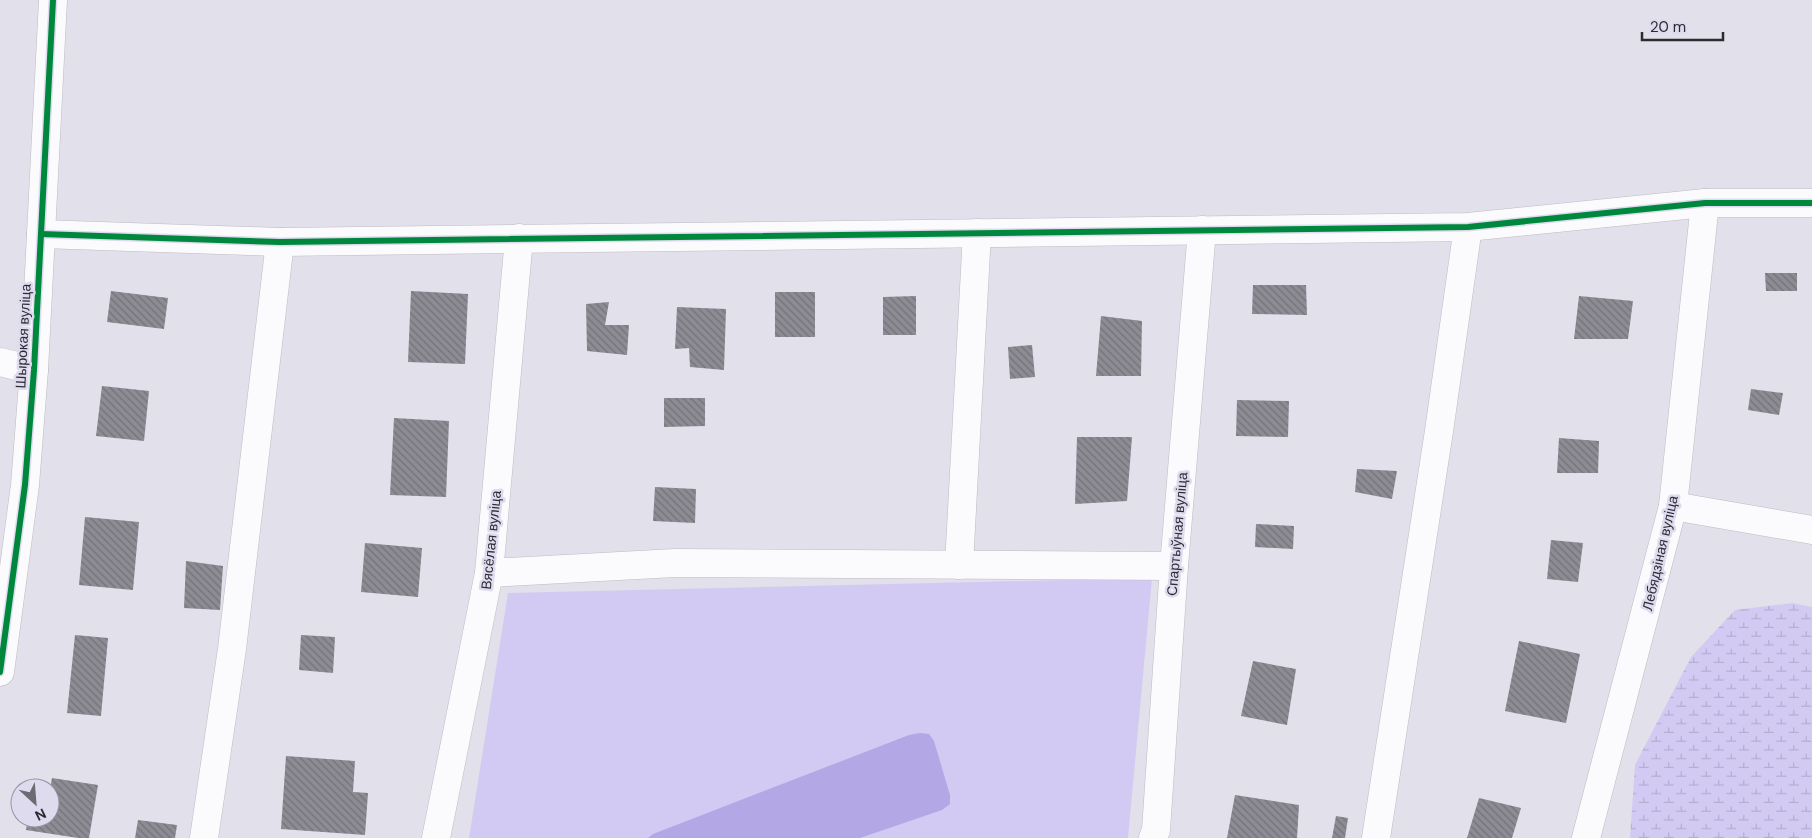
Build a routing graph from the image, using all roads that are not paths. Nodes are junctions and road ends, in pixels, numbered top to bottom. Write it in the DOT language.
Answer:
graph roads {
  1 [pos="53,0"];
  2 [pos="1704,203"];
  3 [pos="1812,203"];
  4 [pos="1468,226"];
  5 [pos="1202,230"];
  6 [pos="976,233"];
  7 [pos="41,234"];
  8 [pos="519,238"];
  9 [pos="280,242"];
  10 [pos="0,362"];
  11 [pos="34,370"];
  12 [pos="1673,506"];
  13 [pos="1812,530"];
  14 [pos="958,565"];
  15 [pos="1174,566"];
  16 [pos="489,573"];
  17 [pos="0,672"];
  18 [pos="204,838"];
  19 [pos="436,838"];
  20 [pos="1153,838"];
  21 [pos="1376,838"];
  22 [pos="1586,838"];
  1 -- 7 [label="street, Шырокая вуліца"];
  2 -- 3 [label="street"];
  2 -- 4 [label="street"];
  2 -- 12 [label="street, Лебядзіная вуліца"];
  4 -- 5 [label="street"];
  4 -- 21 [label="street"];
  5 -- 6 [label="street"];
  5 -- 15 [label="street, Спартыўная вуліца"];
  6 -- 8 [label="street"];
  6 -- 14 [label="street"];
  7 -- 9 [label="street"];
  7 -- 11 [label="street, Шырокая вуліца"];
  8 -- 9 [label="street"];
  8 -- 16 [label="street, Вясёлая вуліца"];
  9 -- 18 [label="street"];
  10 -- 11 [label="street"];
  11 -- 17 [label="street, Шырокая вуліца"];
  12 -- 13 [label="street"];
  12 -- 22 [label="street, Лебядзіная вуліца"];
  14 -- 15 [label="street"];
  14 -- 16 [label="street"];
  15 -- 20 [label="street, Спартыўная вуліца"];
  16 -- 19 [label="street, Вясёлая вуліца"];
}
